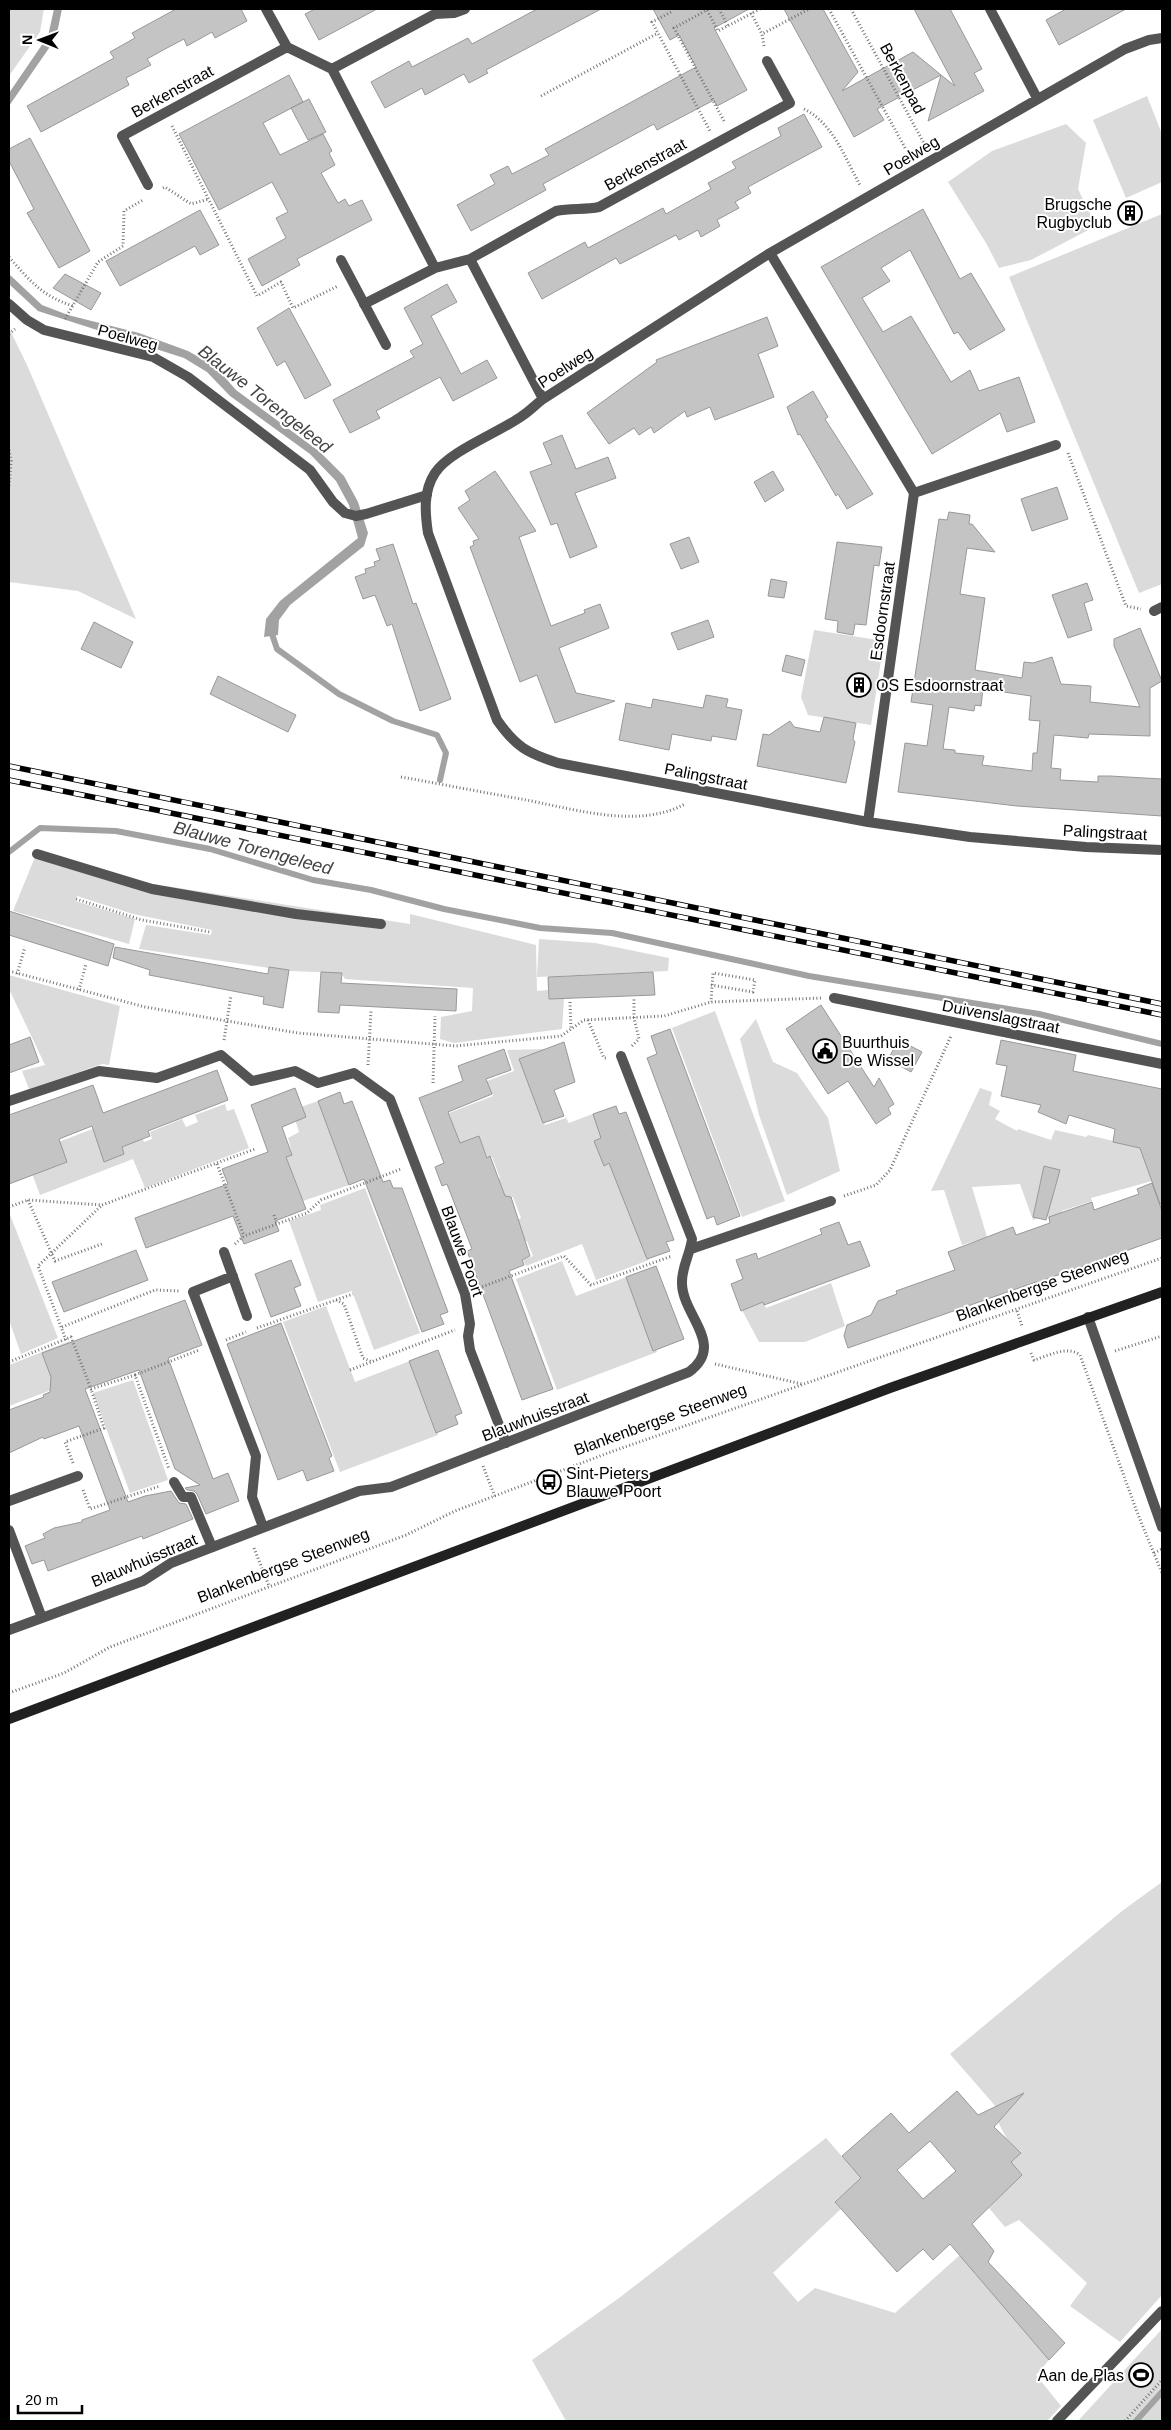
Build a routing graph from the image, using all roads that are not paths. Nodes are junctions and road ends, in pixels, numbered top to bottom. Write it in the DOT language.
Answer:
graph roads {
  1 [pos="266,9"];
  2 [pos="465,9"];
  3 [pos="990,9"];
  4 [pos="1162,38"];
  5 [pos="287,47"];
  6 [pos="767,61"];
  7 [pos="332,69"];
  8 [pos="1037,98"];
  9 [pos="148,185"];
  10 [pos="770,253"];
  11 [pos="470,258"];
  12 [pos="340,260"];
  13 [pos="435,268"];
  14 [pos="9,304"];
  15 [pos="364,304"];
  16 [pos="386,344"];
  17 [pos="543,398"];
  18 [pos="1056,445"];
  19 [pos="914,493"];
  20 [pos="427,495"];
  21 [pos="868,822"];
  22 [pos="1162,850"];
  23 [pos="37,854"];
  24 [pos="381,924"];
  25 [pos="834,998"];
  26 [pos="621,1056"];
  27 [pos="1162,1064"];
  28 [pos="9,1100"];
  29 [pos="832,1201"];
  30 [pos="691,1250"];
  31 [pos="224,1252"];
  32 [pos="233,1276"];
  33 [pos="1162,1292"];
  34 [pos="247,1316"];
  35 [pos="1088,1317"];
  36 [pos="506,1443"];
  37 [pos="78,1476"];
  38 [pos="174,1482"];
  39 [pos="9,1501"];
  40 [pos="263,1527"];
  41 [pos="1162,1527"];
  42 [pos="9,1530"];
  43 [pos="212,1547"];
  44 [pos="42,1618"];
  45 [pos="9,1630"];
  46 [pos="9,1719"];
  47 [pos="1162,2311"];
  48 [pos="1057,2421"];
  1 -- 5 [label="street"];
  2 -- 7 [label="street"];
  3 -- 8 [label="street"];
  4 -- 8 [label="street, Poelweg"];
  5 -- 7 [label="street"];
  5 -- 9 [label="street, Berkenstraat"];
  6 -- 11 [label="street, Berkenstraat"];
  7 -- 13 [label="street"];
  8 -- 10 [label="street, Poelweg"];
  10 -- 17 [label="street, Poelweg"];
  10 -- 19 [label="street"];
  11 -- 13 [label="street, Berkenstraat"];
  11 -- 17 [label="street"];
  12 -- 15 [label="street"];
  13 -- 15 [label="street, Berkenstraat"];
  14 -- 20 [label="street, Poelweg"];
  15 -- 16 [label="street"];
  17 -- 20 [label="street, Poelweg"];
  18 -- 19 [label="street"];
  19 -- 21 [label="street, Esdoornstraat"];
  20 -- 21 [label="street, Palingstraat"];
  21 -- 22 [label="street, Palingstraat"];
  23 -- 24 [label="street"];
  25 -- 27 [label="street, Duivenslagstraat"];
  26 -- 30 [label="street"];
  28 -- 36 [label="street, Blauwe Poort"];
  29 -- 30 [label="street"];
  30 -- 36 [label="street, Blauwhuisstraat"];
  31 -- 32 [label="street"];
  32 -- 34 [label="street"];
  32 -- 40 [label="street"];
  33 -- 35 [label="main road"];
  35 -- 41 [label="street"];
  35 -- 46 [label="main road"];
  36 -- 40 [label="street, Blauwhuisstraat"];
  37 -- 39 [label="street"];
  38 -- 43 [label="street"];
  40 -- 43 [label="street, Blauwhuisstraat"];
  42 -- 44 [label="street"];
  43 -- 44 [label="street, Blauwhuisstraat"];
  44 -- 45 [label="street, Blauwhuisstraat"];
  47 -- 48 [label="street"];
}
